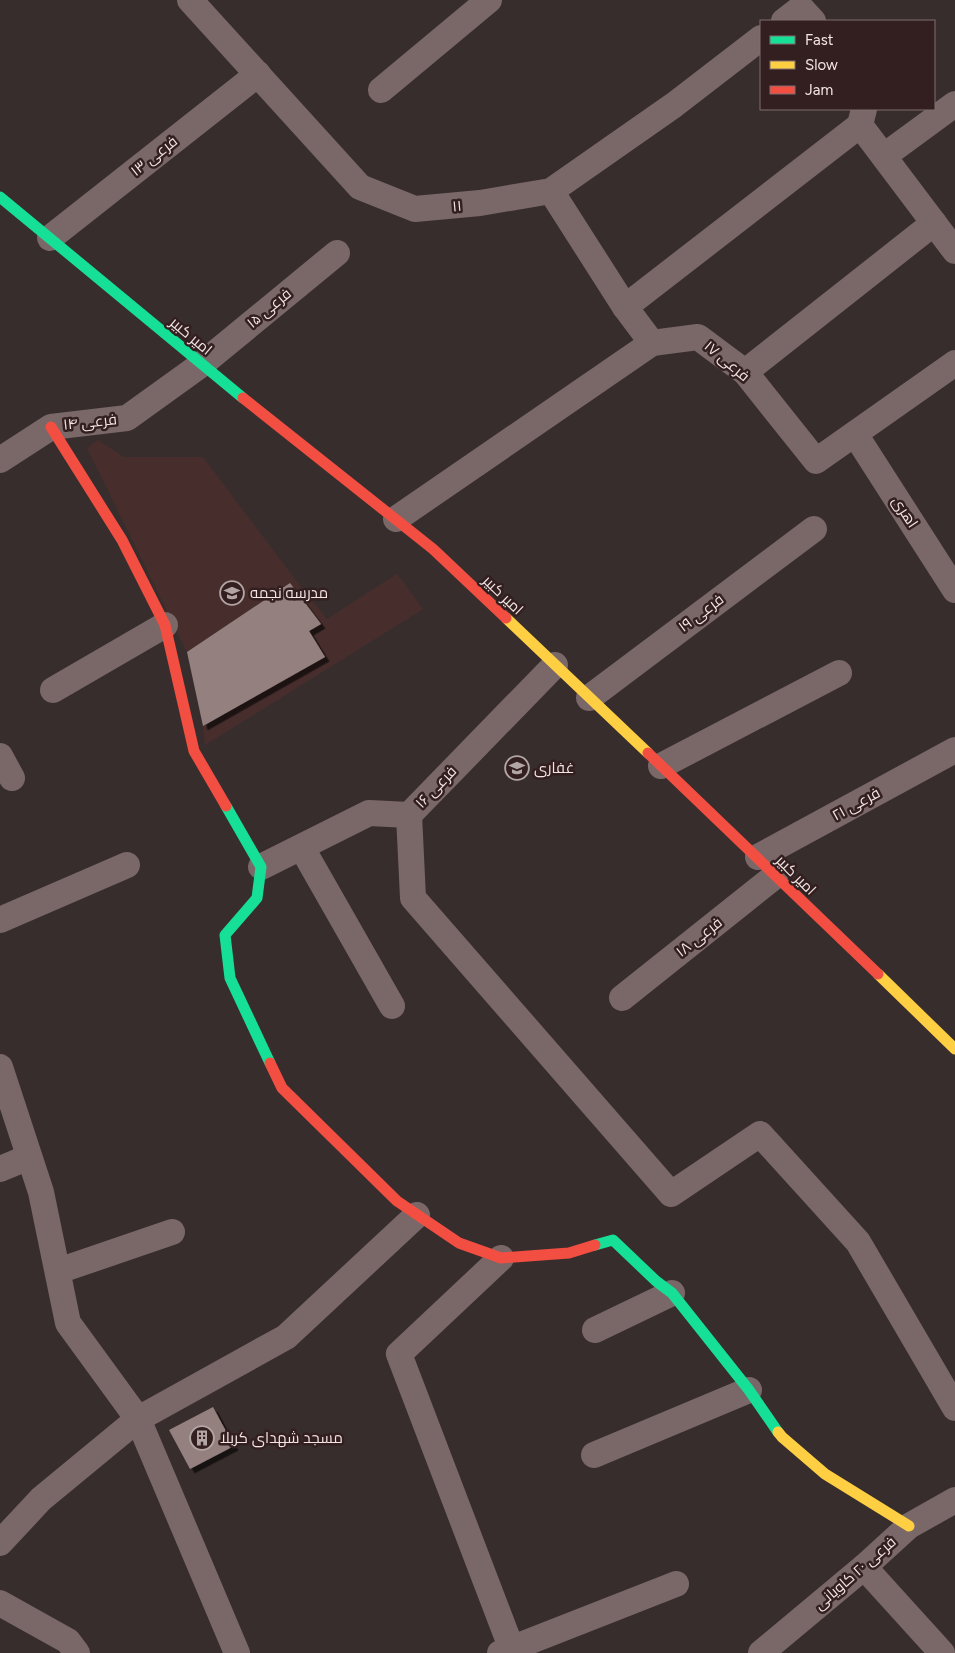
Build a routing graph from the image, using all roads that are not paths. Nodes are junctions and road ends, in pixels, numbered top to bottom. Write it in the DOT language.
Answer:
graph roads {
  1 [pos="190,0"];
  2 [pos="489,0"];
  3 [pos="760,39"];
  4 [pos="258,74"];
  5 [pos="381,90"];
  6 [pos="955,104"];
  7 [pos="862,117"];
  8 [pos="884,156"];
  9 [pos="551,191"];
  10 [pos="0,197"];
  11 [pos="10,205"];
  12 [pos="0,213"];
  13 [pos="947,234"];
  14 [pos="50,238"];
  15 [pos="337,253"];
  16 [pos="625,307"];
  17 [pos="652,343"];
  18 [pos="955,363"];
  19 [pos="202,364"];
  20 [pos="744,372"];
  21 [pos="51,427"];
  22 [pos="855,434"];
  23 [pos="0,460"];
  24 [pos="396,519"];
  25 [pos="814,529"];
  26 [pos="955,590"];
  27 [pos="165,625"];
  28 [pos="555,665"];
  29 [pos="839,673"];
  30 [pos="53,690"];
  31 [pos="589,698"];
  32 [pos="955,750"];
  33 [pos="661,766"];
  34 [pos="409,815"];
  35 [pos="302,848"];
  36 [pos="758,857"];
  37 [pos="127,864"];
  38 [pos="261,867"];
  39 [pos="776,876"];
  40 [pos="0,920"];
  41 [pos="622,998"];
  42 [pos="392,1006"];
  43 [pos="955,1049"];
  44 [pos="0,1067"];
  45 [pos="29,1156"];
  46 [pos="0,1169"];
  47 [pos="417,1215"];
  48 [pos="172,1232"];
  49 [pos="500,1258"];
  50 [pos="58,1270"];
  51 [pos="672,1293"];
  52 [pos="595,1330"];
  53 [pos="749,1390"];
  54 [pos="955,1408"];
  55 [pos="138,1419"];
  56 [pos="594,1455"];
  57 [pos="955,1500"];
  58 [pos="909,1526"];
  59 [pos="0,1543"];
  60 [pos="864,1568"];
  61 [pos="676,1584"];
  62 [pos="0,1604"];
  63 [pos="506,1650"];
  64 [pos="77,1653"];
  65 [pos="236,1653"];
  66 [pos="761,1653"];
  67 [pos="942,1653"];
  1 -- 4 [label="street, ۱۱"];
  2 -- 5 [label="street"];
  3 -- 9 [label="street, ۱۱"];
  4 -- 9 [label="street, ۱۱"];
  4 -- 14 [label="street, فرعی ۱۳"];
  6 -- 8 [label="street"];
  7 -- 8 [label="street"];
  7 -- 16 [label="street"];
  8 -- 13 [label="street"];
  9 -- 16 [label="street"];
  10 -- 11 [label="street, امیر کبیر"];
  11 -- 12 [label="street"];
  11 -- 14 [label="street, امیر کبیر"];
  13 -- 20 [label="street"];
  14 -- 19 [label="street, امیر کبیر"];
  15 -- 19 [label="street, فرعی ۱۵"];
  16 -- 17 [label="street"];
  17 -- 20 [label="street, فرعی ۱۷"];
  17 -- 24 [label="street, فرعی ۱۷"];
  18 -- 22 [label="street, فرعی ۱۷"];
  19 -- 21 [label="street, فرعی ۱۴"];
  19 -- 24 [label="street, امیر کبیر"];
  20 -- 22 [label="street, فرعی ۱۷"];
  21 -- 23 [label="street, فرعی ۱۴"];
  21 -- 27 [label="street"];
  22 -- 26 [label="street, اهری"];
  24 -- 28 [label="street, امیر کبیر"];
  25 -- 31 [label="street, فرعی ۱۹"];
  27 -- 30 [label="street"];
  27 -- 38 [label="street"];
  28 -- 31 [label="street, امیر کبیر"];
  28 -- 34 [label="street, فرعی ۱۶"];
  29 -- 33 [label="street"];
  31 -- 33 [label="street, امیر کبیر"];
  32 -- 36 [label="street, فرعی ۲۱"];
  33 -- 36 [label="street, امیر کبیر"];
  34 -- 35 [label="street, فرعی ۱۶"];
  34 -- 54 [label="street"];
  35 -- 38 [label="street, فرعی ۱۶"];
  35 -- 42 [label="street"];
  36 -- 39 [label="street, امیر کبیر"];
  37 -- 40 [label="street"];
  38 -- 47 [label="street"];
  39 -- 41 [label="street, فرعی ۱۸"];
  39 -- 43 [label="street, امیر کبیر"];
  44 -- 45 [label="street"];
  45 -- 46 [label="street"];
  45 -- 50 [label="street"];
  47 -- 49 [label="street"];
  47 -- 55 [label="street"];
  48 -- 50 [label="street"];
  49 -- 51 [label="street"];
  49 -- 63 [label="street"];
  50 -- 55 [label="street"];
  51 -- 52 [label="street"];
  51 -- 53 [label="street"];
  53 -- 56 [label="street"];
  53 -- 58 [label="street"];
  55 -- 59 [label="street"];
  55 -- 65 [label="street"];
  57 -- 58 [label="street, فرعی ۲۰ کاویانی"];
  58 -- 60 [label="street, فرعی ۲۰ کاویانی"];
  60 -- 66 [label="street, فرعی ۲۰ کاویانی"];
  60 -- 67 [label="street"];
  61 -- 63 [label="street"];
  62 -- 64 [label="street"];
}
